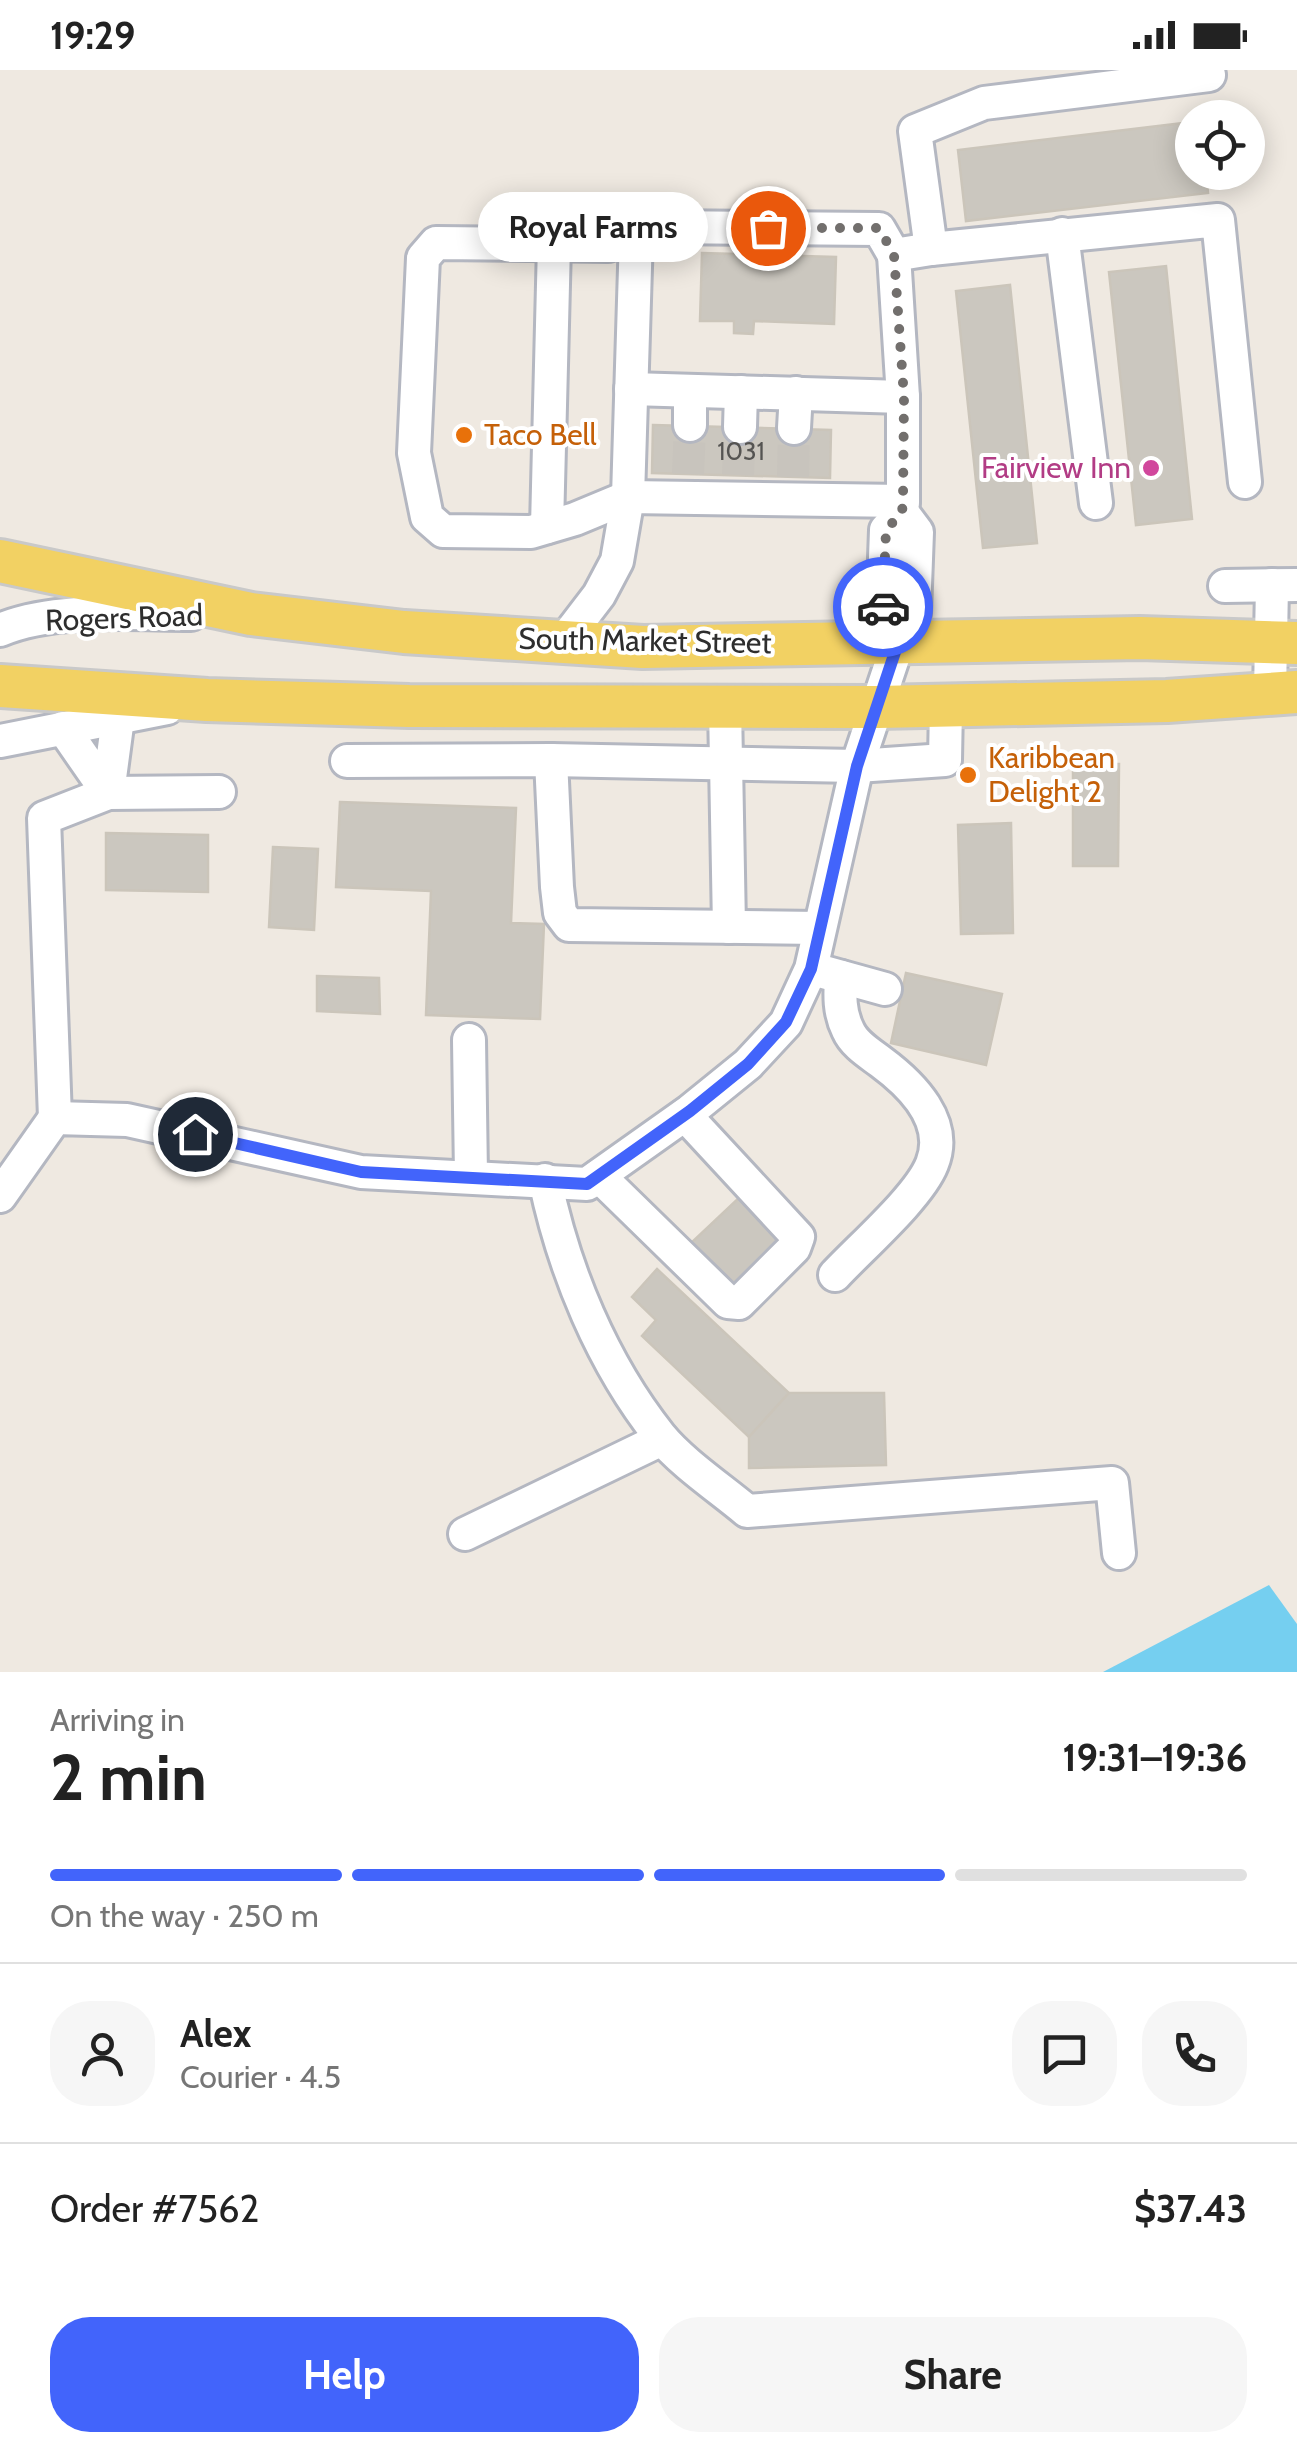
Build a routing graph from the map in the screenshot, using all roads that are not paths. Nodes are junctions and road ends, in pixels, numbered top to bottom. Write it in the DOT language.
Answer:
graph roads {
  1 [pos="1209,75"];
  2 [pos="1062,234"];
  3 [pos="636,235"];
  4 [pos="554,244"];
  5 [pos="931,249"];
  6 [pos="894,255"];
  7 [pos="631,389"];
  8 [pos="690,390"];
  9 [pos="741,392"];
  10 [pos="796,394"];
  11 [pos="904,397"];
  12 [pos="690,426"];
  13 [pos="740,427"];
  14 [pos="794,428"];
  15 [pos="1245,482"];
  16 [pos="628,498"];
  17 [pos="1096,503"];
  18 [pos="902,507"];
  19 [pos="547,527"];
  20 [pos="0,560"];
  21 [pos="1284,585"];
  22 [pos="1225,586"];
  23 [pos="251,614"];
  24 [pos="0,630"];
  25 [pos="899,633"];
  26 [pos="564,642"];
  27 [pos="1284,643"];
  28 [pos="0,686"];
  29 [pos="1283,693"];
  30 [pos="207,700"];
  31 [pos="725,706"];
  32 [pos="946,706"];
  33 [pos="878,707"];
  34 [pos="118,718"];
  35 [pos="64,728"];
  36 [pos="0,741"];
  37 [pos="551,760"];
  38 [pos="347,761"];
  39 [pos="726,766"];
  40 [pos="857,766"];
  41 [pos="219,792"];
  42 [pos="108,793"];
  43 [pos="729,927"];
  44 [pos="819,928"];
  45 [pos="826,973"];
  46 [pos="885,989"];
  47 [pos="469,1040"];
  48 [pos="685,1115"];
  49 [pos="55,1118"];
  50 [pos="471,1176"];
  51 [pos="600,1176"];
  52 [pos="544,1180"];
  53 [pos="0,1196"];
  54 [pos="835,1275"];
  55 [pos="662,1439"];
  56 [pos="465,1534"];
  57 [pos="1119,1552"];
  1 -- 5 [label="street"];
  2 -- 5 [label="street"];
  2 -- 15 [label="street"];
  2 -- 17 [label="street"];
  3 -- 4 [label="street"];
  3 -- 6 [label="street"];
  3 -- 7 [label="street"];
  4 -- 19 [label="street"];
  4 -- 19 [label="street"];
  5 -- 6 [label="street"];
  6 -- 11 [label="street"];
  7 -- 8 [label="street"];
  7 -- 16 [label="street"];
  8 -- 9 [label="street"];
  8 -- 12 [label="street"];
  9 -- 10 [label="street"];
  9 -- 13 [label="street"];
  10 -- 11 [label="street"];
  10 -- 14 [label="street"];
  11 -- 18 [label="street"];
  16 -- 18 [label="street"];
  16 -- 19 [label="street"];
  16 -- 26 [label="street"];
  18 -- 25 [label="street"];
  20 -- 23 [label="main road, South Market Street"];
  21 -- 22 [label="street"];
  21 -- 27 [label="street"];
  23 -- 24 [label="street, Rogers Road"];
  23 -- 26 [label="main road, South Market Street"];
  25 -- 26 [label="main road, South Market Street"];
  25 -- 27 [label="main road, South Market Street"];
  25 -- 33 [label="street"];
  27 -- 29 [label="street"];
  28 -- 30 [label="main road, South Market Street"];
  29 -- 32 [label="main road, South Market Street"];
  30 -- 31 [label="main road, South Market Street"];
  30 -- 34 [label="street"];
  31 -- 33 [label="main road, South Market Street"];
  31 -- 39 [label="street"];
  32 -- 33 [label="main road, South Market Street"];
  32 -- 40 [label="street"];
  33 -- 40 [label="street"];
  34 -- 35 [label="street"];
  34 -- 42 [label="street"];
  35 -- 36 [label="street"];
  35 -- 42 [label="street"];
  37 -- 38 [label="street"];
  37 -- 39 [label="street"];
  37 -- 43 [label="street"];
  39 -- 40 [label="street"];
  39 -- 43 [label="street"];
  40 -- 44 [label="street"];
  41 -- 42 [label="street"];
  42 -- 49 [label="street"];
  43 -- 44 [label="street"];
  44 -- 45 [label="street"];
  45 -- 46 [label="street"];
  45 -- 48 [label="street"];
  45 -- 54 [label="street"];
  47 -- 50 [label="street"];
  48 -- 51 [label="street"];
  48 -- 51 [label="street"];
  49 -- 50 [label="street"];
  49 -- 53 [label="street"];
  50 -- 52 [label="street"];
  51 -- 52 [label="street"];
  52 -- 55 [label="street"];
  55 -- 56 [label="street"];
  55 -- 57 [label="street"];
}
